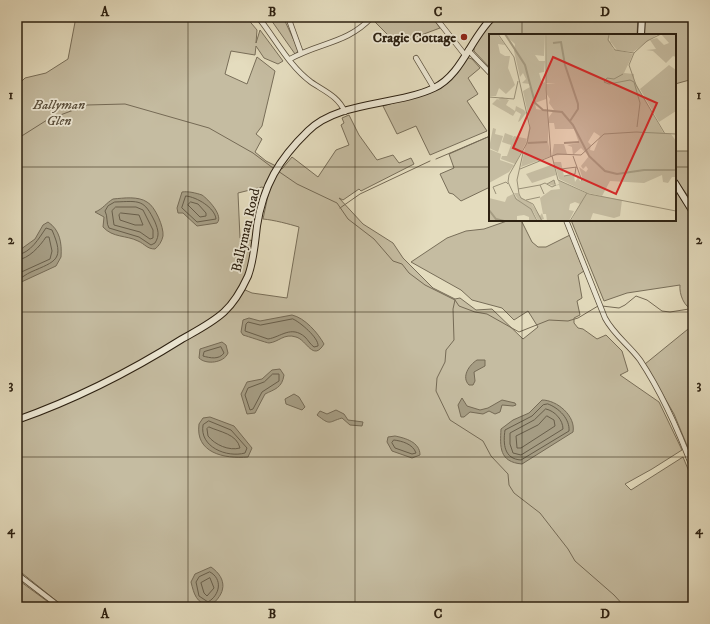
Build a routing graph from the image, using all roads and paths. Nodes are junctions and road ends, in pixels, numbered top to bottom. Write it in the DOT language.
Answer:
graph roads {
  1 [pos="258,17"];
  2 [pos="288,17"];
  3 [pos="372,17"];
  4 [pos="435,17"];
  5 [pos="493,17"];
  6 [pos="642,17"];
  7 [pos="641,34"];
  8 [pos="466,52"];
  9 [pos="301,53"];
  10 [pos="416,58"];
  11 [pos="290,59"];
  12 [pos="489,72"];
  13 [pos="434,88"];
  14 [pos="344,112"];
  15 [pos="676,185"];
  16 [pos="693,212"];
  17 [pos="566,221"];
  18 [pos="17,420"];
  19 [pos="693,469"];
  20 [pos="17,574"];
  21 [pos="60,607"];
  1 -- 11 [label="street"];
  2 -- 9 [label="street"];
  3 -- 9 [label="street"];
  4 -- 8 [label="street"];
  5 -- 8 [label="street, Ballyman Road"];
  6 -- 7 [label="street"];
  8 -- 12 [label="street"];
  8 -- 13 [label="street, Ballyman Road"];
  9 -- 11 [label="street"];
  10 -- 13 [label="street"];
  11 -- 14 [label="street"];
  13 -- 14 [label="street, Ballyman Road"];
  14 -- 18 [label="street, Ballyman Road"];
  15 -- 16 [label="street"];
  17 -- 19 [label="street"];
  20 -- 21 [label="street"];
}
